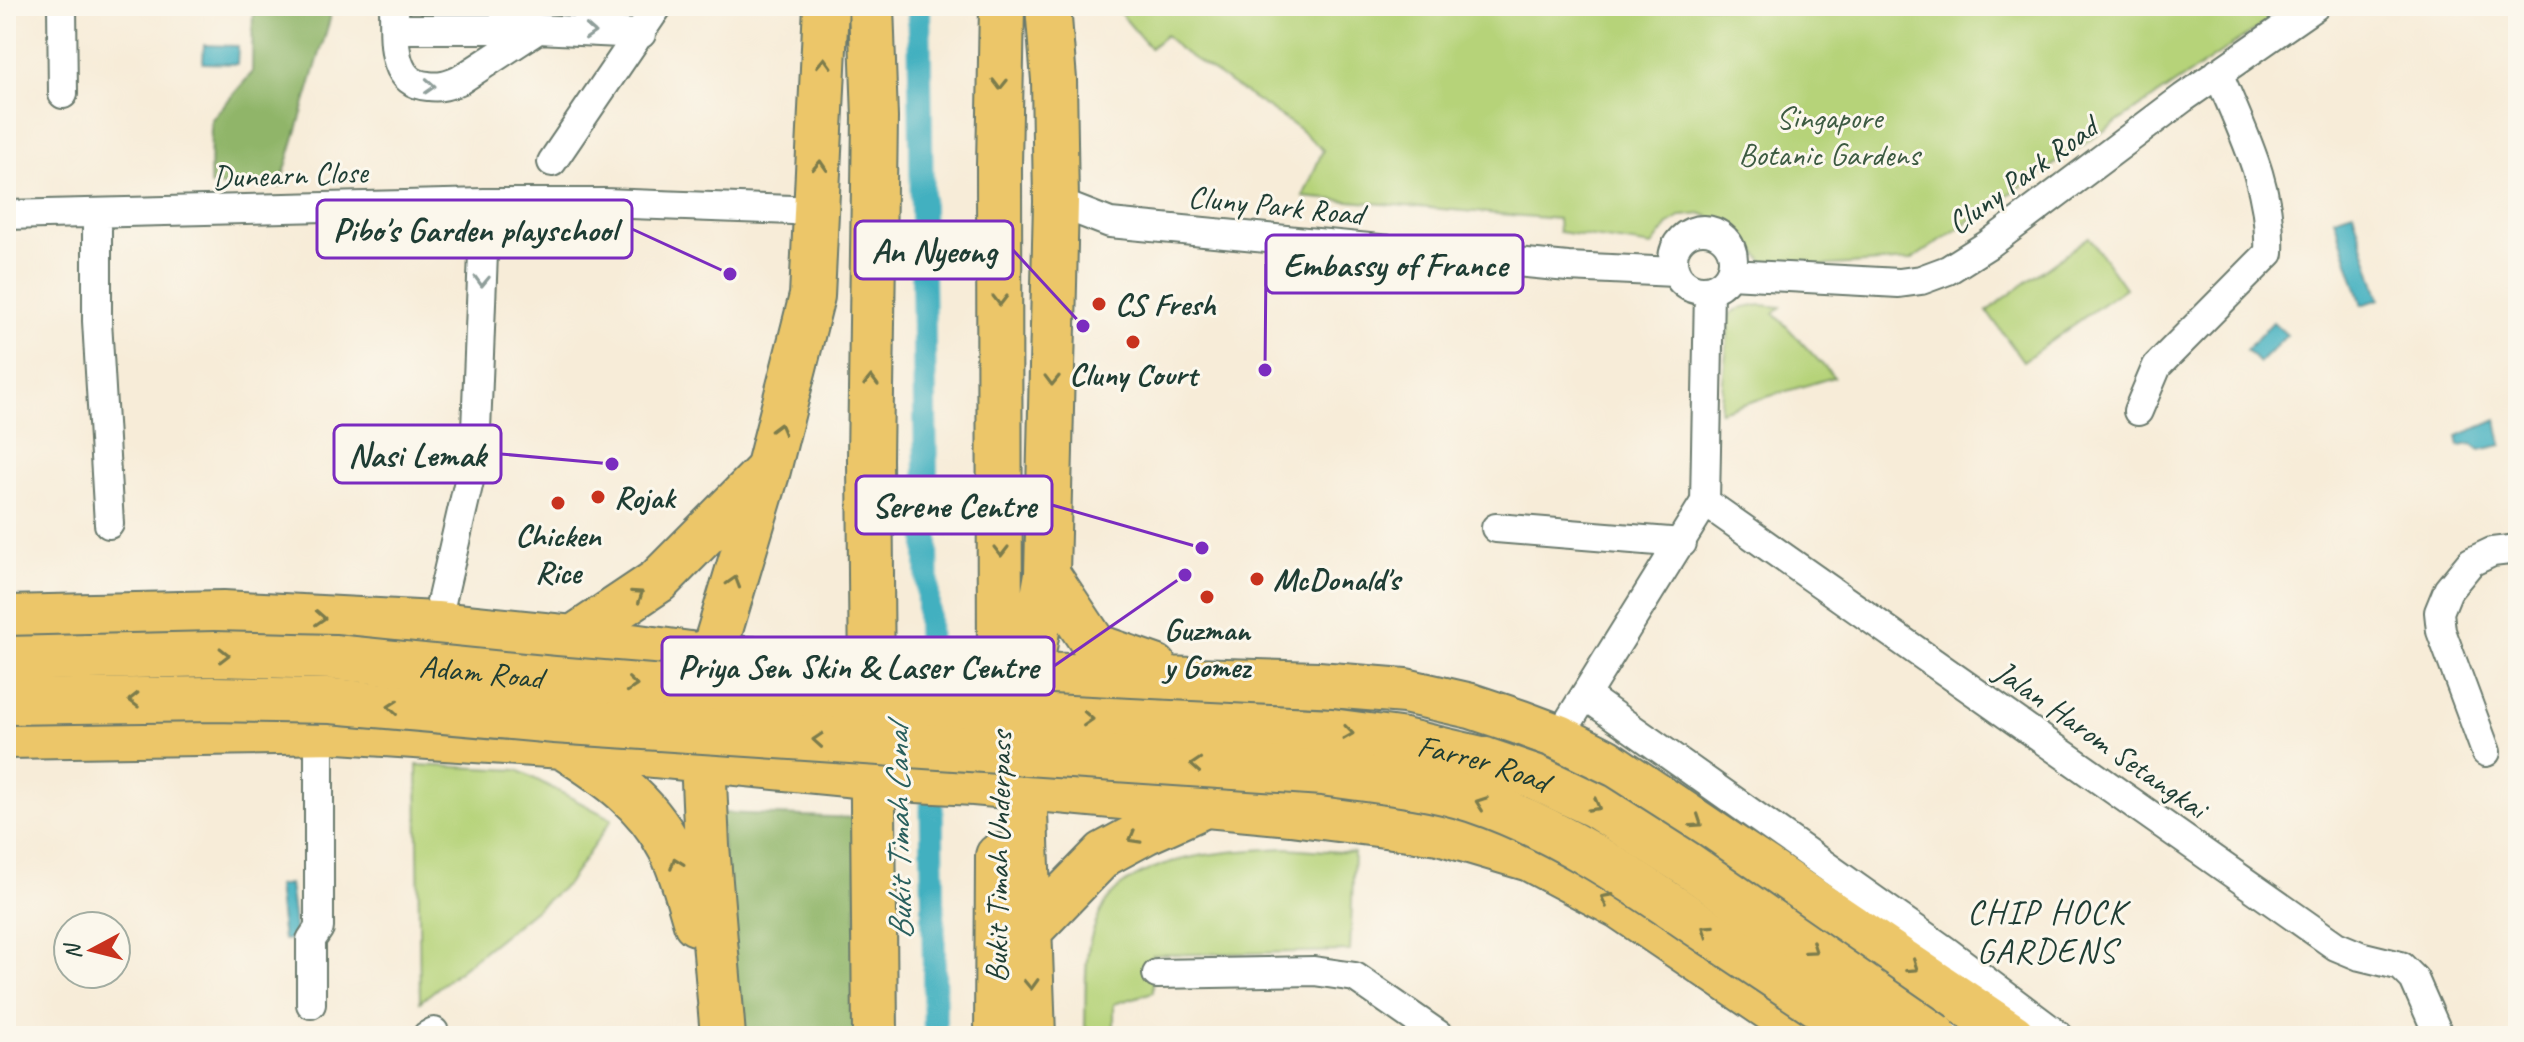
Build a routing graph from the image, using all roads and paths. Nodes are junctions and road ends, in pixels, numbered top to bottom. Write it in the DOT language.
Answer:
graph roads {
  1 [pos="62,6"];
  2 [pos="658,6"];
  3 [pos="826,6"];
  4 [pos="871,6"];
  5 [pos="1002,6"];
  6 [pos="1048,6"];
  7 [pos="2315,6"];
  8 [pos="394,18"];
  9 [pos="538,29"];
  10 [pos="641,34"];
  11 [pos="2218,73"];
  12 [pos="63,94"];
  13 [pos="552,162"];
  14 [pos="485,203"];
  15 [pos="818,211"];
  16 [pos="97,214"];
  17 [pos="6,215"];
  18 [pos="1055,220"];
  19 [pos="1675,272"];
  20 [pos="1719,282"];
  21 [pos="2138,411"];
  22 [pos="768,470"];
  23 [pos="1705,502"];
  24 [pos="109,524"];
  25 [pos="1496,528"];
  26 [pos="1682,543"];
  27 [pos="2518,549"];
  28 [pos="1047,574"];
  29 [pos="6,618"];
  30 [pos="436,624"];
  31 [pos="495,631"];
  32 [pos="573,638"];
  33 [pos="712,657"];
  34 [pos="6,659"];
  35 [pos="1029,676"];
  36 [pos="1194,680"];
  37 [pos="1293,684"];
  38 [pos="1586,696"];
  39 [pos="6,702"];
  40 [pos="6,736"];
  41 [pos="1559,737"];
  42 [pos="318,739"];
  43 [pos="485,742"];
  44 [pos="563,746"];
  45 [pos="960,748"];
  46 [pos="2486,752"];
  47 [pos="703,760"];
  48 [pos="1027,788"];
  49 [pos="1205,806"];
  50 [pos="1291,813"];
  51 [pos="1029,931"];
  52 [pos="1157,974"];
  53 [pos="719,990"];
  54 [pos="311,1004"];
  55 [pos="723,1036"];
  56 [pos="875,1036"];
  57 [pos="997,1036"];
  58 [pos="1033,1036"];
  59 [pos="1440,1036"];
  60 [pos="1811,1036"];
  61 [pos="1865,1036"];
  62 [pos="1935,1036"];
  63 [pos="2013,1036"];
  64 [pos="2059,1036"];
  65 [pos="2439,1036"];
  1 -- 12 [label="street"];
  2 -- 10 [label="street"];
  15 -- 3 [label="highway, one-way"];
  56 -- 4 [label="highway, one-way"];
  5 -- 57 [label="highway, Bukit Timah Underpass, one-way"];
  6 -- 18 [label="highway"];
  7 -- 11 [label="street, Cluny Park Road"];
  8 -- 9 [label="street"];
  8 -- 9 [label="street, one-way"];
  9 -- 10 [label="street, one-way"];
  10 -- 13 [label="street"];
  11 -- 20 [label="street, Cluny Park Road"];
  11 -- 21 [label="street"];
  14 -- 15 [label="street, Dunearn Close"];
  14 -- 16 [label="street, Dunearn Close"];
  14 -- 30 [label="street, one-way"];
  22 -- 15 [label="highway, one-way"];
  16 -- 17 [label="street, Dunearn Close"];
  16 -- 24 [label="street"];
  18 -- 19 [label="street, Cluny Park Road"];
  18 -- 28 [label="highway, one-way"];
  19 -- 20 [label="street"];
  19 -- 20 [label="street"];
  20 -- 23 [label="street"];
  32 -- 22 [label="highway, one-way"];
  33 -- 22 [label="highway, one-way"];
  23 -- 26 [label="street"];
  23 -- 65 [label="street, Jalan Harom Setangkai"];
  25 -- 26 [label="street"];
  26 -- 38 [label="street"];
  27 -- 46 [label="street"];
  28 -- 35 [label="highway"];
  28 -- 36 [label="highway"];
  29 -- 30 [label="highway, one-way"];
  30 -- 31 [label="highway"];
  31 -- 32 [label="highway"];
  31 -- 43 [label="highway"];
  32 -- 33 [label="highway"];
  33 -- 35 [label="highway"];
  33 -- 47 [label="highway"];
  34 -- 45 [label="highway, Adam Road, one-way, bridge"];
  35 -- 36 [label="highway"];
  35 -- 48 [label="highway"];
  36 -- 37 [label="highway"];
  37 -- 41 [label="highway"];
  37 -- 50 [label="highway"];
  38 -- 41 [label="street"];
  38 -- 64 [label="street"];
  45 -- 39 [label="highway, Adam Road, one-way, bridge"];
  40 -- 42 [label="highway"];
  41 -- 63 [label="highway, one-way"];
  42 -- 43 [label="highway"];
  42 -- 54 [label="street"];
  43 -- 44 [label="highway"];
  44 -- 47 [label="highway"];
  53 -- 44 [label="highway, one-way"];
  45 -- 47 [label="highway"];
  45 -- 48 [label="highway"];
  61 -- 45 [label="highway, Farrer Road, one-way, bridge"];
  45 -- 62 [label="highway, Farrer Road, one-way, bridge"];
  47 -- 53 [label="highway"];
  48 -- 49 [label="highway"];
  48 -- 51 [label="highway"];
  49 -- 50 [label="highway"];
  49 -- 51 [label="highway, one-way"];
  60 -- 50 [label="highway, one-way"];
  51 -- 58 [label="highway, one-way"];
  52 -- 59 [label="street"];
  53 -- 55 [label="highway"];
}
